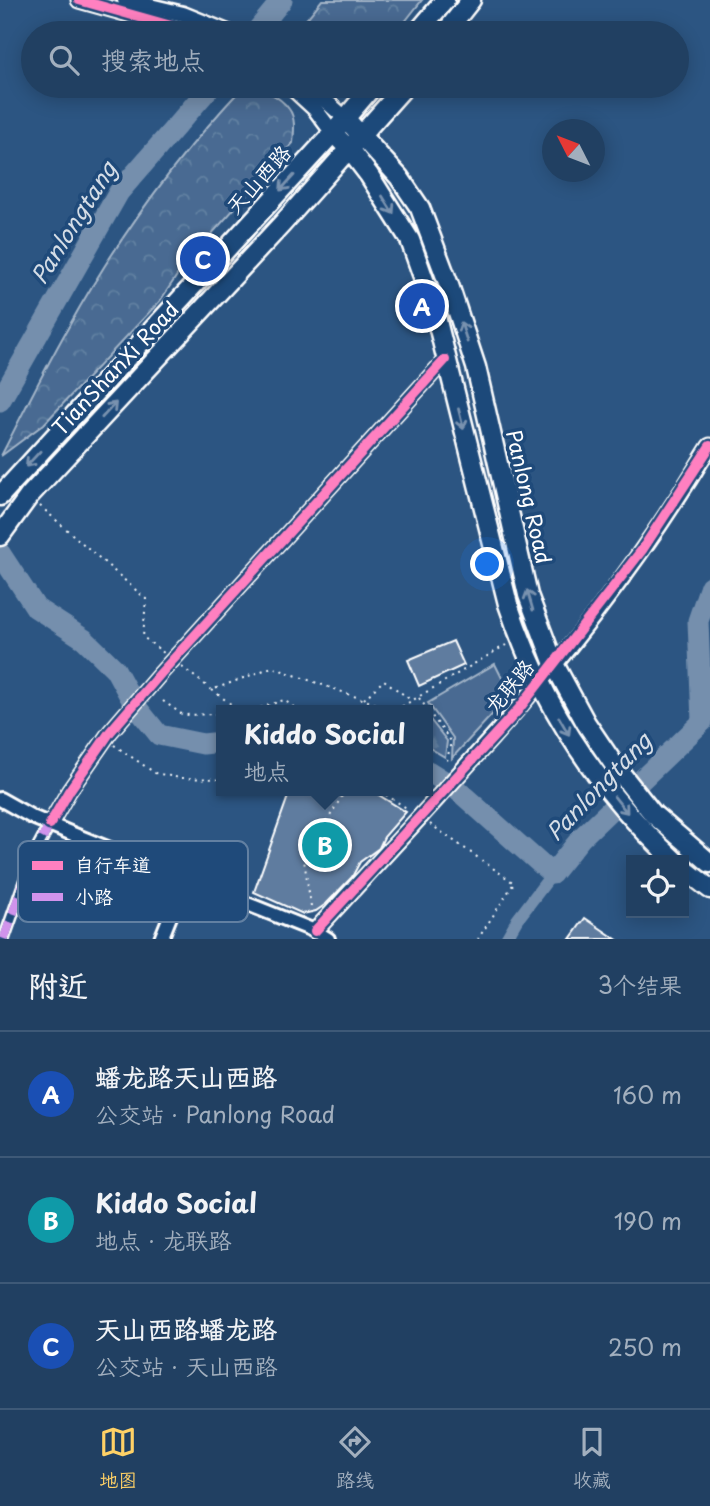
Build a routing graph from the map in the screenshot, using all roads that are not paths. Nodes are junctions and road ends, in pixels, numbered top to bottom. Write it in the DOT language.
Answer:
graph roads {
  1 [pos="79,0"];
  2 [pos="125,0"];
  3 [pos="445,0"];
  4 [pos="471,0"];
  5 [pos="153,21"];
  6 [pos="201,21"];
  7 [pos="427,21"];
  8 [pos="454,21"];
  9 [pos="303,98"];
  10 [pos="322,98"];
  11 [pos="362,98"];
  12 [pos="394,98"];
  13 [pos="345,118"];
  14 [pos="333,133"];
  15 [pos="362,135"];
  16 [pos="349,149"];
  17 [pos="445,360"];
  18 [pos="710,446"];
  19 [pos="3,492"];
  20 [pos="0,536"];
  21 [pos="554,664"];
  22 [pos="540,682"];
  23 [pos="0,799"];
  24 [pos="50,824"];
  25 [pos="41,841"];
  26 [pos="92,841"];
  27 [pos="669,855"];
  28 [pos="710,863"];
  29 [pos="689,873"];
  30 [pos="710,889"];
  31 [pos="18,899"];
  32 [pos="248,905"];
  33 [pos="168,922"];
  34 [pos="321,935"];
  35 [pos="4,939"];
  36 [pos="161,939"];
  1 -- 5 [label="street"];
  2 -- 6 [label="street"];
  3 -- 7 [label="main road"];
  4 -- 8 [label="main road"];
  9 -- 14 [label="street"];
  10 -- 13 [label="street"];
  11 -- 13 [label="main road, 天山西路"];
  12 -- 15 [label="main road, TianShanXi Road"];
  13 -- 14 [label="main road, 天山西路"];
  13 -- 15 [label="main road, Panlong Road"];
  14 -- 16 [label="main road, Panlong Road"];
  14 -- 19 [label="main road, 天山西路, one-way"];
  15 -- 16 [label="main road, TianShanXi Road"];
  21 -- 15 [label="main road, Panlong Road, one-way"];
  16 -- 17 [label="main road, Panlong Road, one-way"];
  20 -- 16 [label="main road, TianShanXi Road, one-way"];
  17 -- 22 [label="main road, Panlong Road, one-way"];
  17 -- 24 [label="street"];
  18 -- 21 [label="street, 龙联路"];
  21 -- 22 [label="street, 龙联路"];
  21 -- 28 [label="main road, Panlong Road"];
  22 -- 27 [label="main road, Panlong Road, one-way"];
  22 -- 34 [label="street, 龙联路, bridge"];
  23 -- 24 [label="street"];
  24 -- 25 [label="street"];
  24 -- 26 [label="street"];
  29 -- 30 [label="main road"];
  31 -- 35 [label="street"];
  32 -- 34 [label="street"];
  33 -- 36 [label="street"];
}
